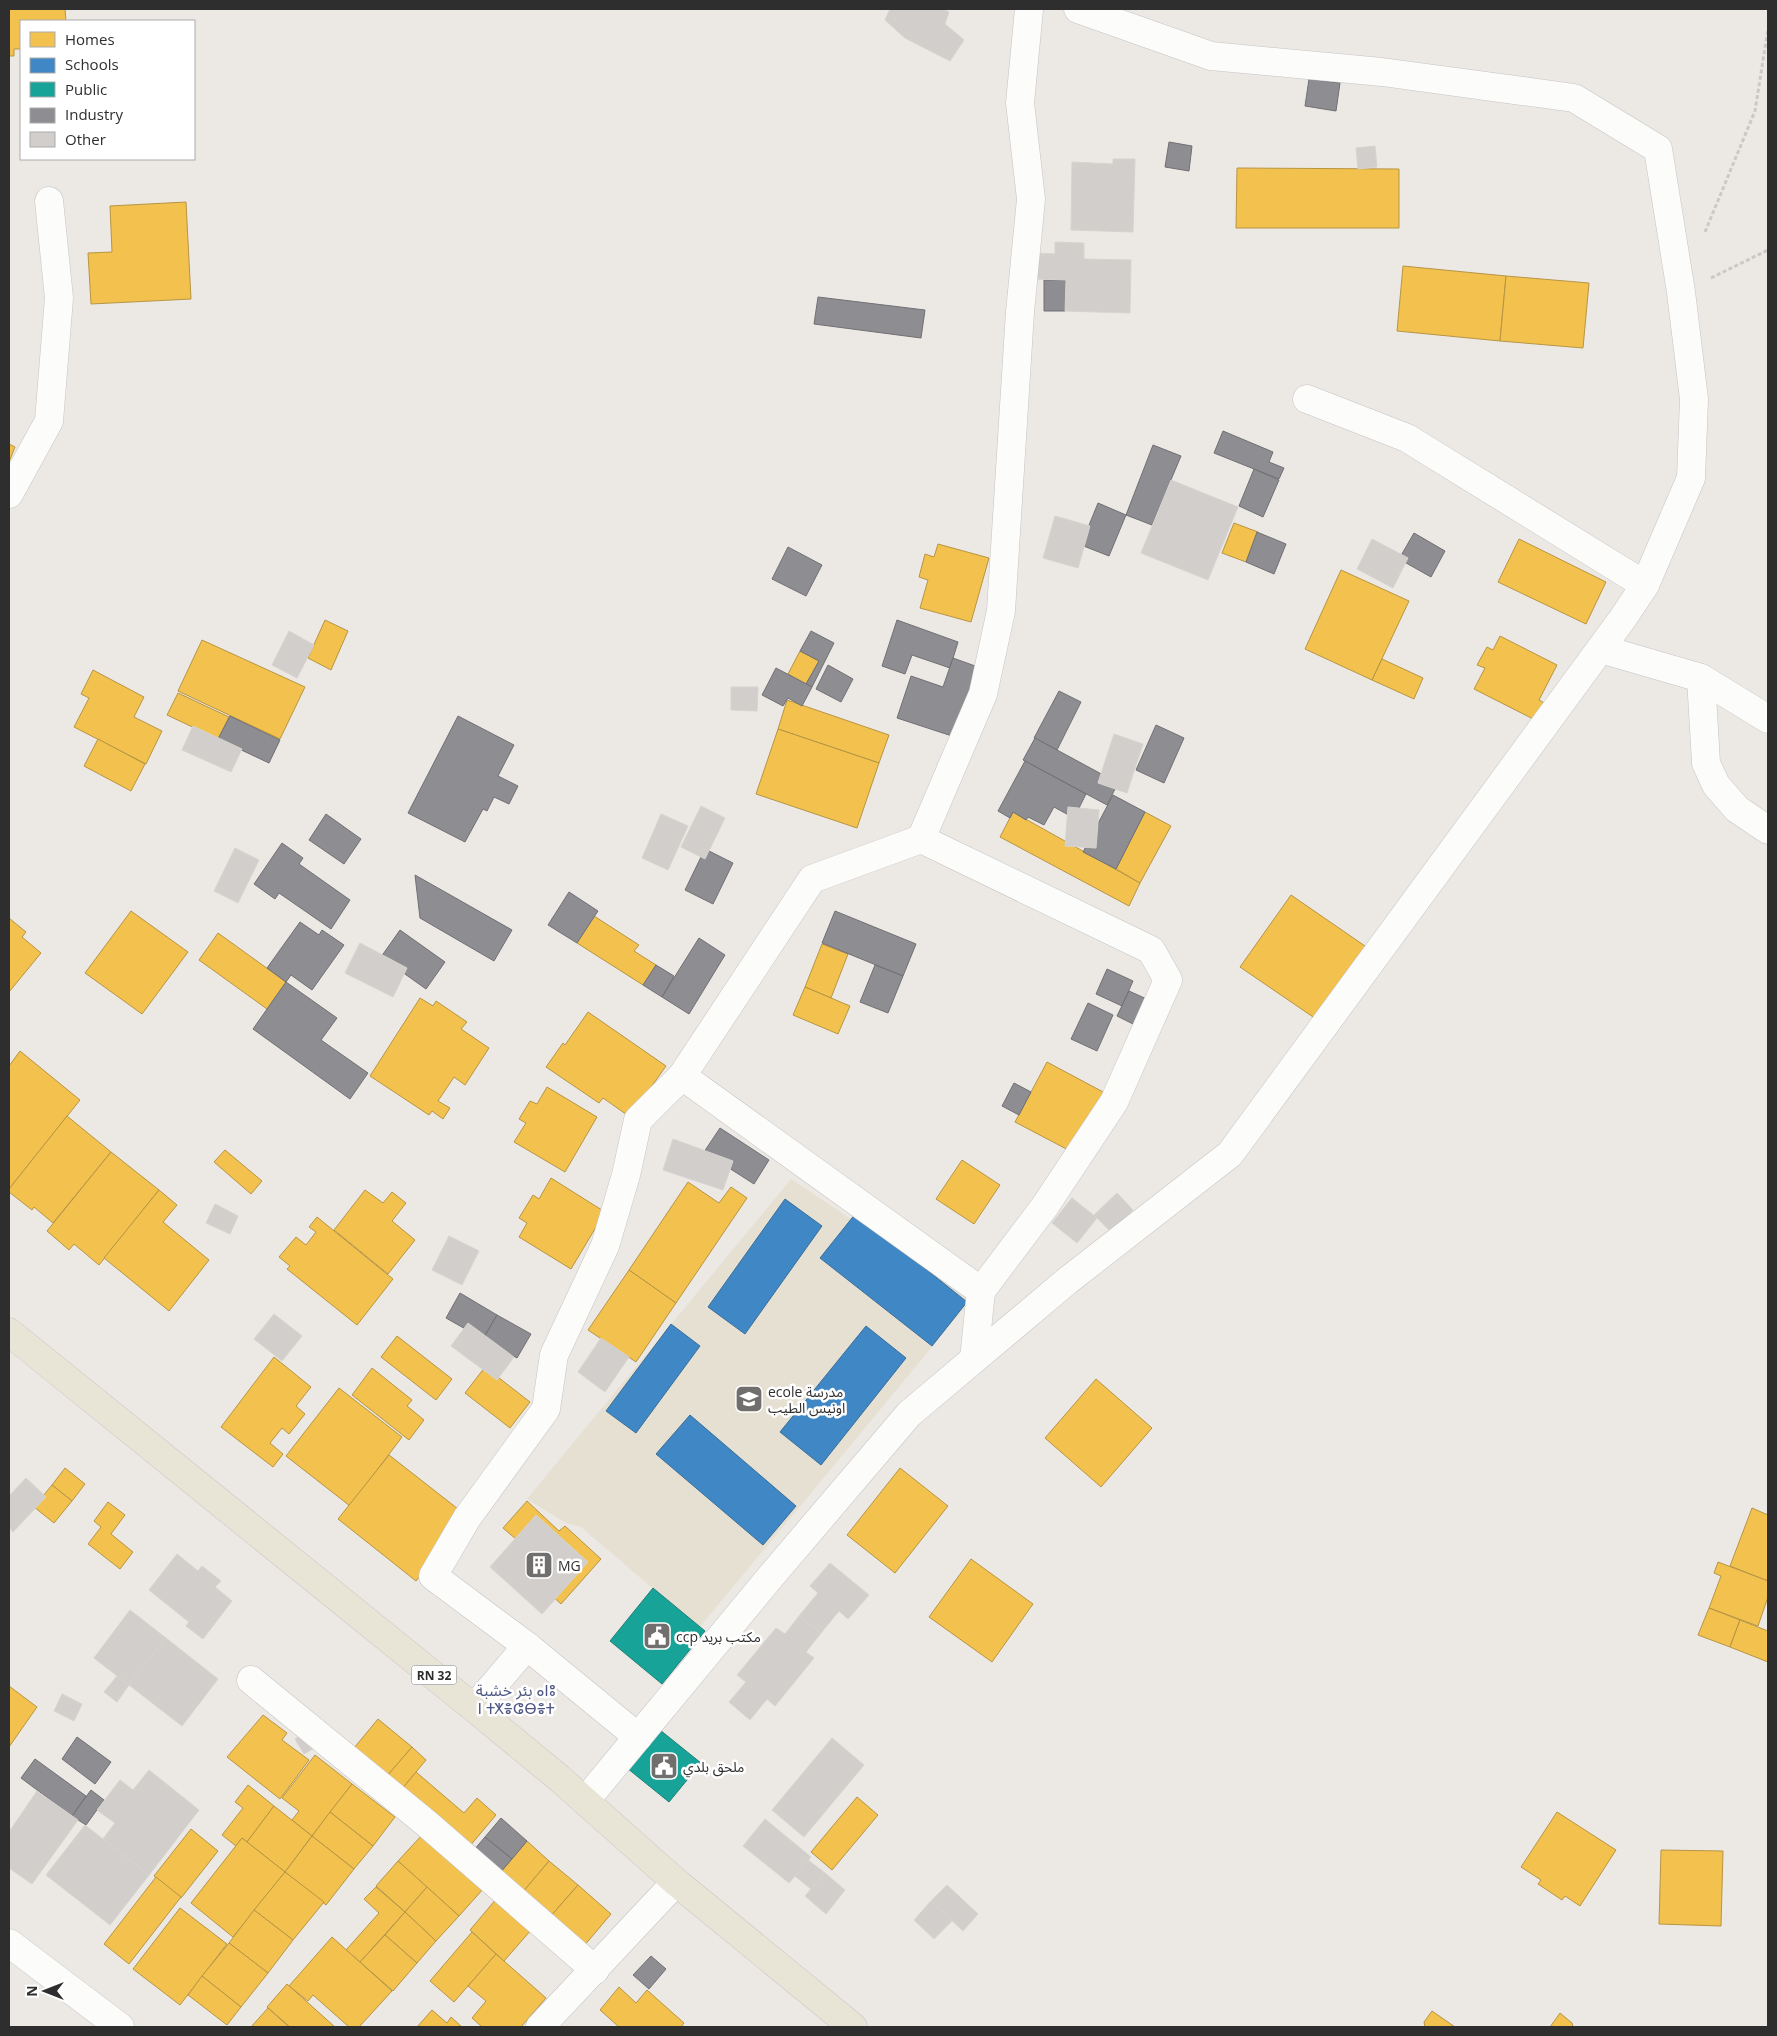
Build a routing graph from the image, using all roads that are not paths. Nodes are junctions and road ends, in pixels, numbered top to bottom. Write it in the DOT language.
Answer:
graph roads {
  1 [pos="1030,9"];
  2 [pos="1078,9"];
  3 [pos="49,201"];
  4 [pos="1307,399"];
  5 [pos="9,494"];
  6 [pos="1645,585"];
  7 [pos="1601,649"];
  8 [pos="1701,678"];
  9 [pos="1768,719"];
  10 [pos="1768,830"];
  11 [pos="921,839"];
  12 [pos="682,1076"];
  13 [pos="982,1290"];
  14 [pos="9,1332"];
  15 [pos="974,1359"];
  16 [pos="527,1646"];
  17 [pos="251,1680"];
  18 [pos="474,1708"];
  19 [pos="638,1737"];
  20 [pos="585,1801"];
  21 [pos="676,1882"];
  22 [pos="9,1943"];
  23 [pos="595,1970"];
  24 [pos="120,2027"];
  25 [pos="540,2027"];
  26 [pos="852,2027"];
  1 -- 11 [label="street"];
  2 -- 6 [label="street"];
  3 -- 5 [label="street"];
  4 -- 6 [label="street"];
  6 -- 7 [label="street"];
  7 -- 8 [label="street"];
  7 -- 15 [label="street"];
  8 -- 9 [label="street"];
  8 -- 10 [label="street"];
  11 -- 12 [label="street"];
  11 -- 13 [label="street"];
  12 -- 13 [label="street"];
  12 -- 16 [label="street"];
  13 -- 15 [label="street"];
  14 -- 18 [label="main road, RN 32"];
  15 -- 19 [label="street"];
  16 -- 18 [label="street"];
  16 -- 19 [label="street"];
  17 -- 23 [label="street"];
  18 -- 20 [label="main road, RN 32"];
  19 -- 20 [label="street"];
  20 -- 21 [label="main road, RN 32"];
  21 -- 23 [label="street"];
  21 -- 26 [label="main road, RN 32"];
  22 -- 24 [label="street"];
  23 -- 25 [label="street"];
}
